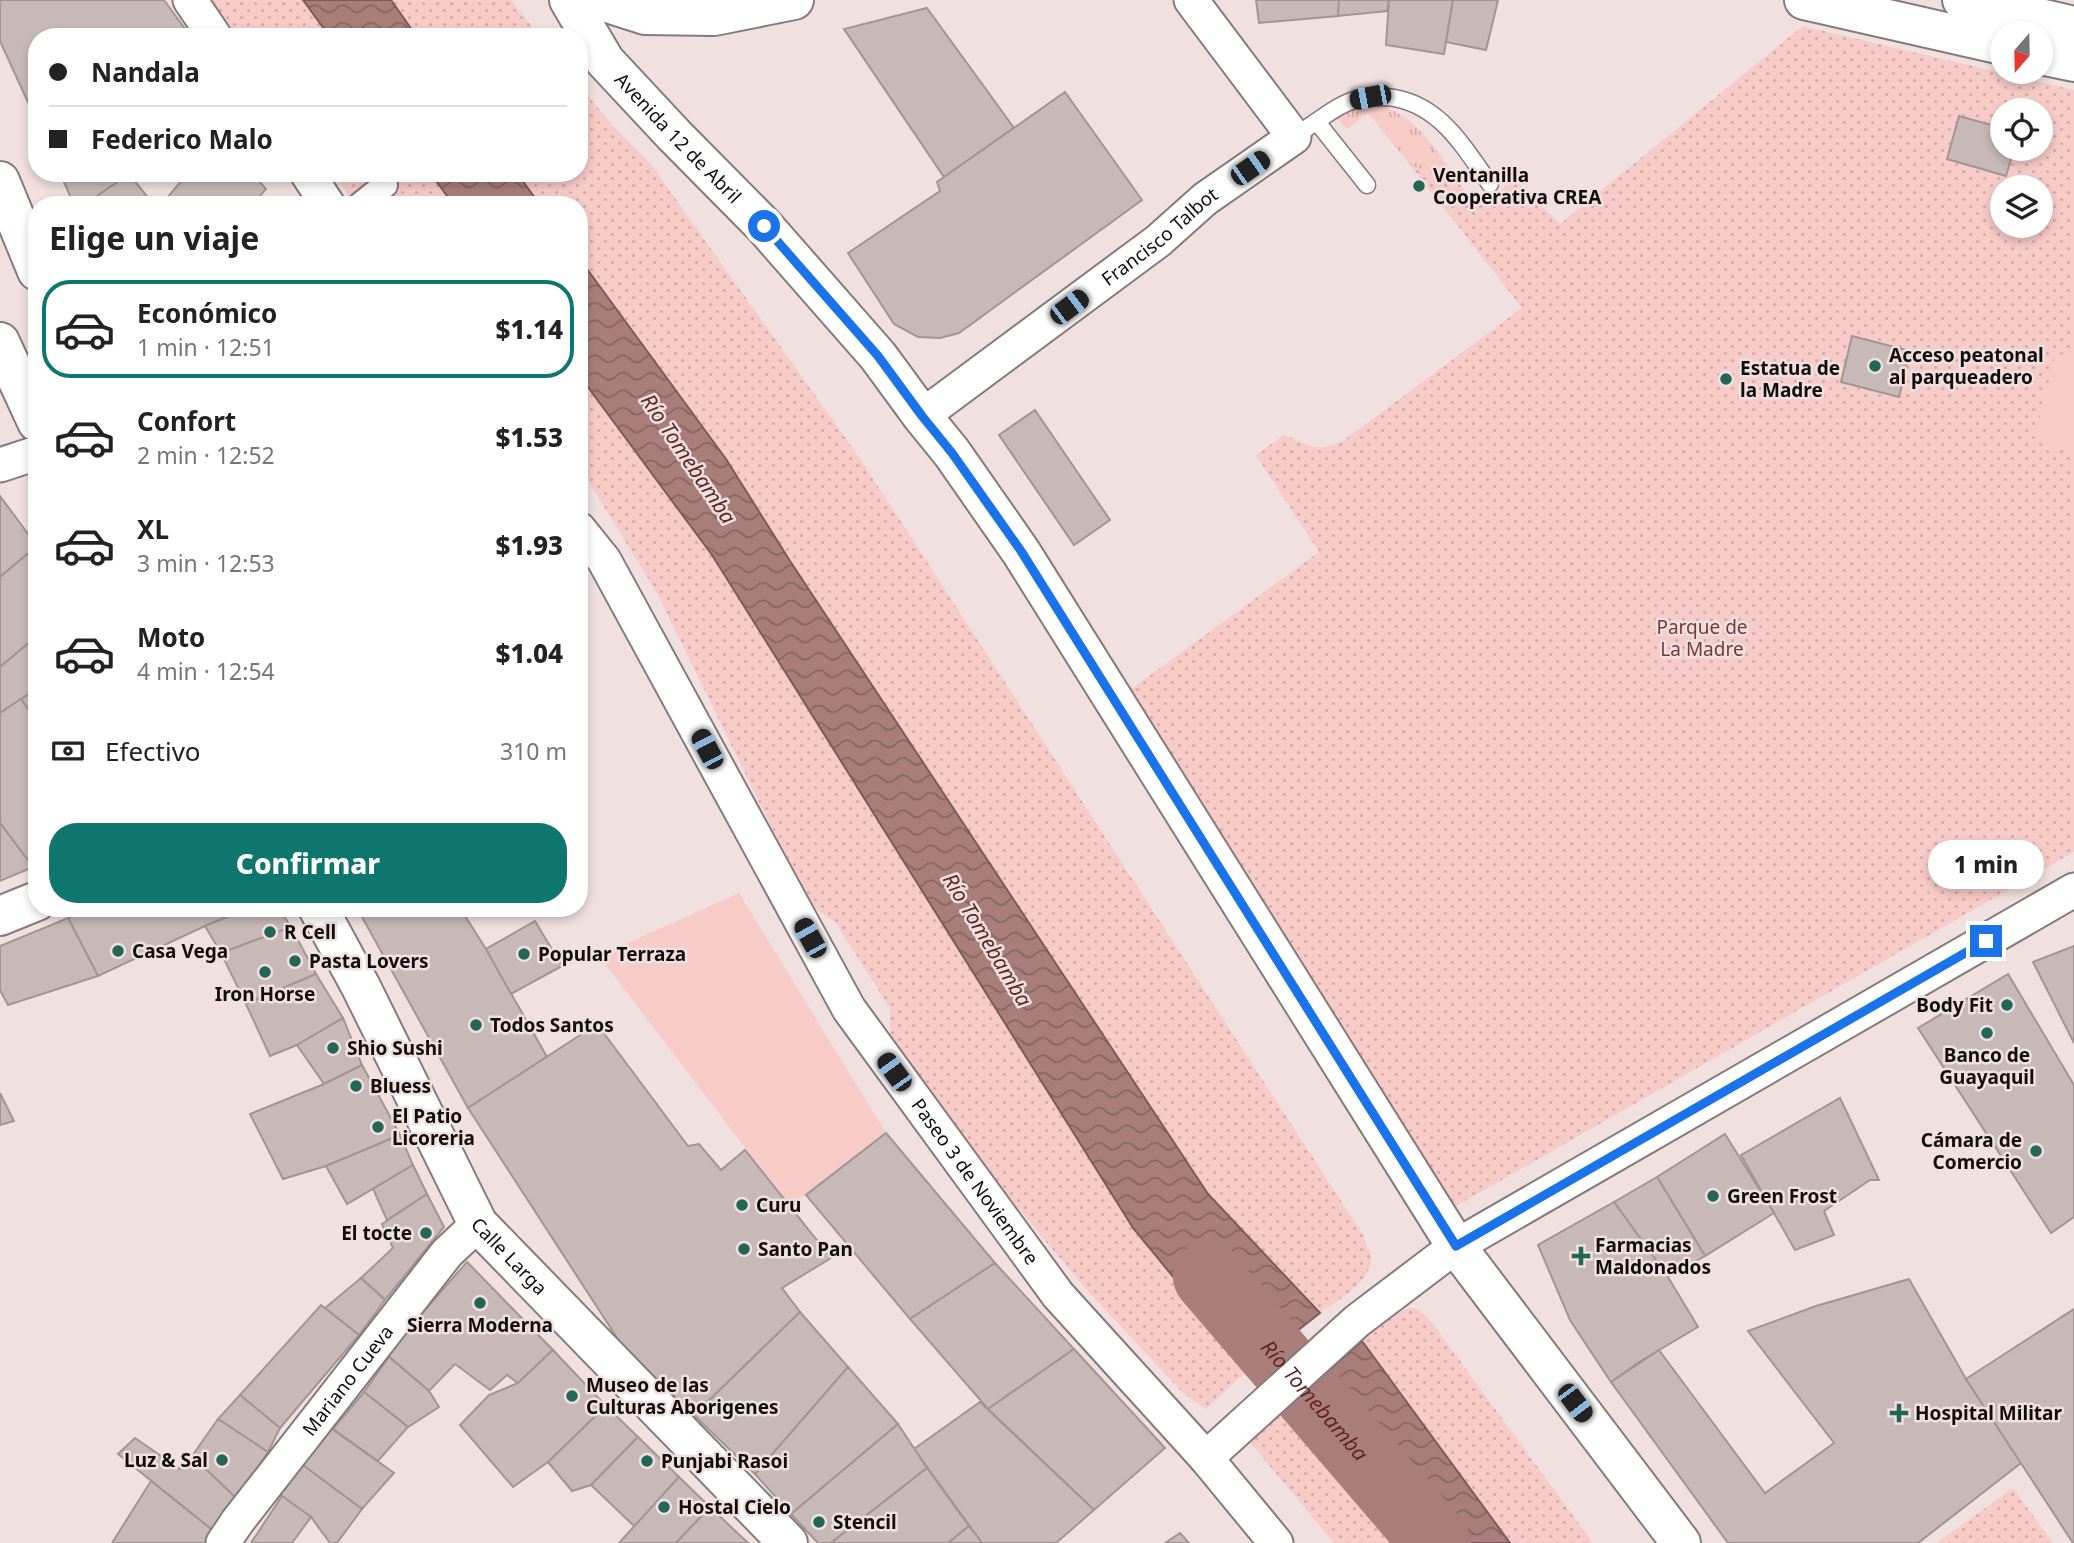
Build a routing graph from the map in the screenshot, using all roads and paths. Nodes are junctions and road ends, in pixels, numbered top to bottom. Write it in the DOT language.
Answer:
graph roads {
  1 [pos="190,0"];
  2 [pos="542,0"];
  3 [pos="569,0"];
  4 [pos="598,0"];
  5 [pos="794,0"];
  6 [pos="1191,0"];
  7 [pos="1804,0"];
  8 [pos="1962,0"];
  9 [pos="2074,26"];
  10 [pos="209,28"];
  11 [pos="571,28"];
  12 [pos="586,28"];
  13 [pos="588,32"];
  14 [pos="1990,43"];
  15 [pos="588,45"];
  16 [pos="2053,58"];
  17 [pos="605,61"];
  18 [pos="2074,62"];
  19 [pos="1305,129"];
  20 [pos="0,181"];
  21 [pos="1490,184"];
  22 [pos="385,185"];
  23 [pos="1367,185"];
  24 [pos="371,196"];
  25 [pos="28,249"];
  26 [pos="0,342"];
  27 [pos="28,403"];
  28 [pos="922,416"];
  29 [pos="28,456"];
  30 [pos="0,465"];
  31 [pos="588,540"];
  32 [pos="2074,890"];
  33 [pos="28,905"];
  34 [pos="0,916"];
  35 [pos="323,917"];
  36 [pos="478,1224"];
  37 [pos="1456,1246"];
  38 [pos="1206,1458"];
  39 [pos="223,1543"];
  40 [pos="789,1543"];
  41 [pos="1276,1543"];
  42 [pos="1681,1543"];
  1 -- 10 [label="street"];
  2 -- 11 [label="main road"];
  3 -- 12 [label="main road, Avenida 12 de Abril"];
  4 -- 5 [label="main road"];
  6 -- 19 [label="street"];
  7 -- 14 [label="main road"];
  8 -- 9 [label="main road"];
  13 -- 17 [label="main road, Avenida 12 de Abril"];
  15 -- 17 [label="main road"];
  16 -- 18 [label="main road"];
  17 -- 28 [label="main road, Avenida 12 de Abril"];
  19 -- 21 [label="lane"];
  19 -- 23 [label="lane"];
  19 -- 28 [label="street, Francisco Talbot"];
  20 -- 25 [label="main road"];
  22 -- 24 [label="street"];
  26 -- 27 [label="main road"];
  28 -- 37 [label="main road, Avenida 12 de Abril"];
  29 -- 30 [label="street"];
  31 -- 38 [label="street, Paseo 3 de Noviembre"];
  32 -- 37 [label="street"];
  33 -- 34 [label="main road"];
  35 -- 36 [label="main road, Calle Larga"];
  36 -- 39 [label="street, Mariano Cueva"];
  36 -- 40 [label="main road, Calle Larga"];
  37 -- 38 [label="street"];
  37 -- 42 [label="main road, Avenida 12 de Abril"];
  38 -- 41 [label="street, Paseo 3 de Noviembre"];
}
